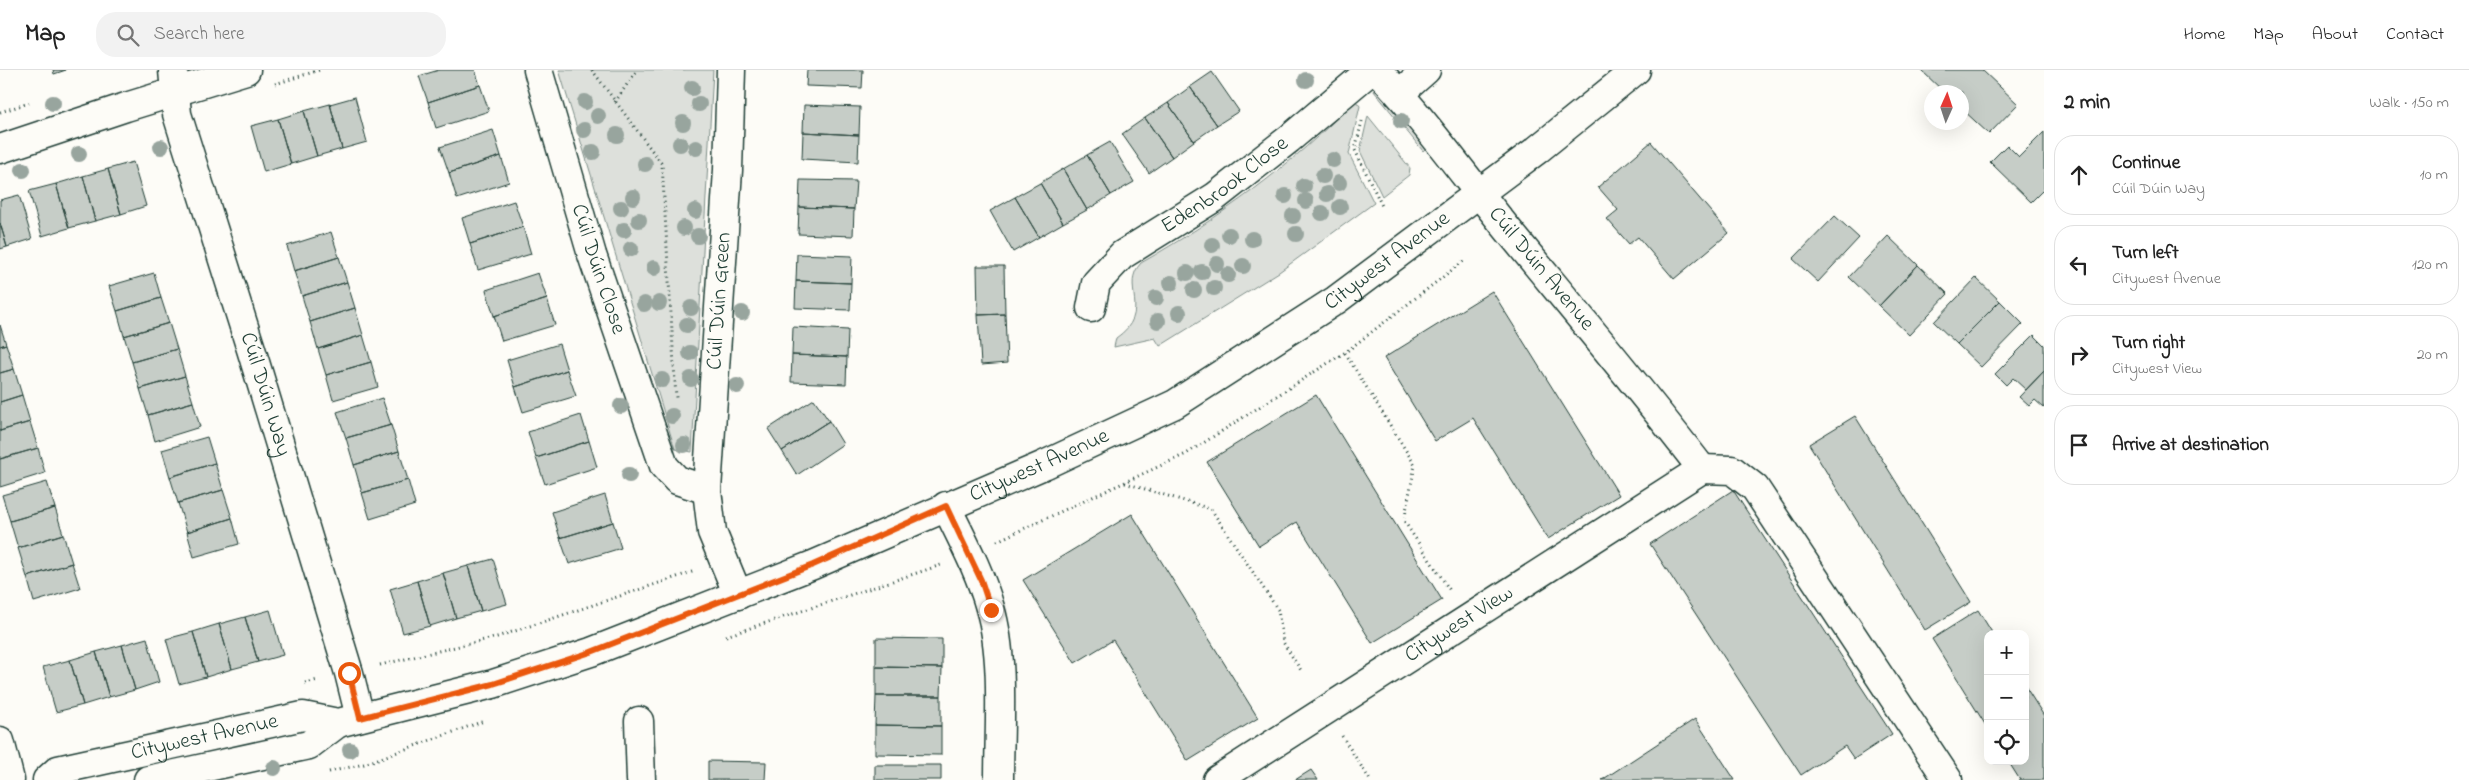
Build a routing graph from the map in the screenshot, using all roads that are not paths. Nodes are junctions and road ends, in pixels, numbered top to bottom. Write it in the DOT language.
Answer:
graph roads {
  1 [pos="246,70"];
  2 [pos="538,70"];
  3 [pos="731,70"];
  4 [pos="1371,70"];
  5 [pos="1377,70"];
  6 [pos="1426,70"];
  7 [pos="1636,70"];
  8 [pos="175,80"];
  9 [pos="1399,94"];
  10 [pos="0,149"];
  11 [pos="1480,193"];
  12 [pos="1090,308"];
  13 [pos="1702,469"];
  14 [pos="708,490"];
  15 [pos="946,506"];
  16 [pos="738,595"];
  17 [pos="349,720"];
  18 [pos="638,721"];
  19 [pos="0,741"];
  20 [pos="10,780"];
  21 [pos="47,780"];
  22 [pos="148,780"];
  23 [pos="641,780"];
  24 [pos="999,780"];
  25 [pos="1217,780"];
  26 [pos="1948,780"];
  1 -- 8 [label="street"];
  2 -- 14 [label="street, Cúil Dúin Close"];
  3 -- 14 [label="street, Cúil Dúin Green"];
  4 -- 12 [label="street, Edenbrook Close"];
  5 -- 9 [label="street, Cúil Dúin Avenue"];
  6 -- 9 [label="street"];
  7 -- 11 [label="street, Citywest Avenue"];
  8 -- 10 [label="street"];
  8 -- 17 [label="street, Cúil Dúin Way"];
  9 -- 11 [label="street, Cúil Dúin Avenue"];
  11 -- 13 [label="street, Cúil Dúin Avenue"];
  11 -- 15 [label="street, Citywest Avenue"];
  13 -- 25 [label="street, Citywest View"];
  13 -- 26 [label="street"];
  14 -- 16 [label="street, Cúil Dúin Green"];
  15 -- 16 [label="street, Citywest Avenue"];
  15 -- 24 [label="street"];
  16 -- 17 [label="street, Citywest Avenue"];
  17 -- 21 [label="street, Citywest Avenue"];
  17 -- 22 [label="street, Citywest Avenue"];
  18 -- 23 [label="street"];
  19 -- 20 [label="street"];
}
